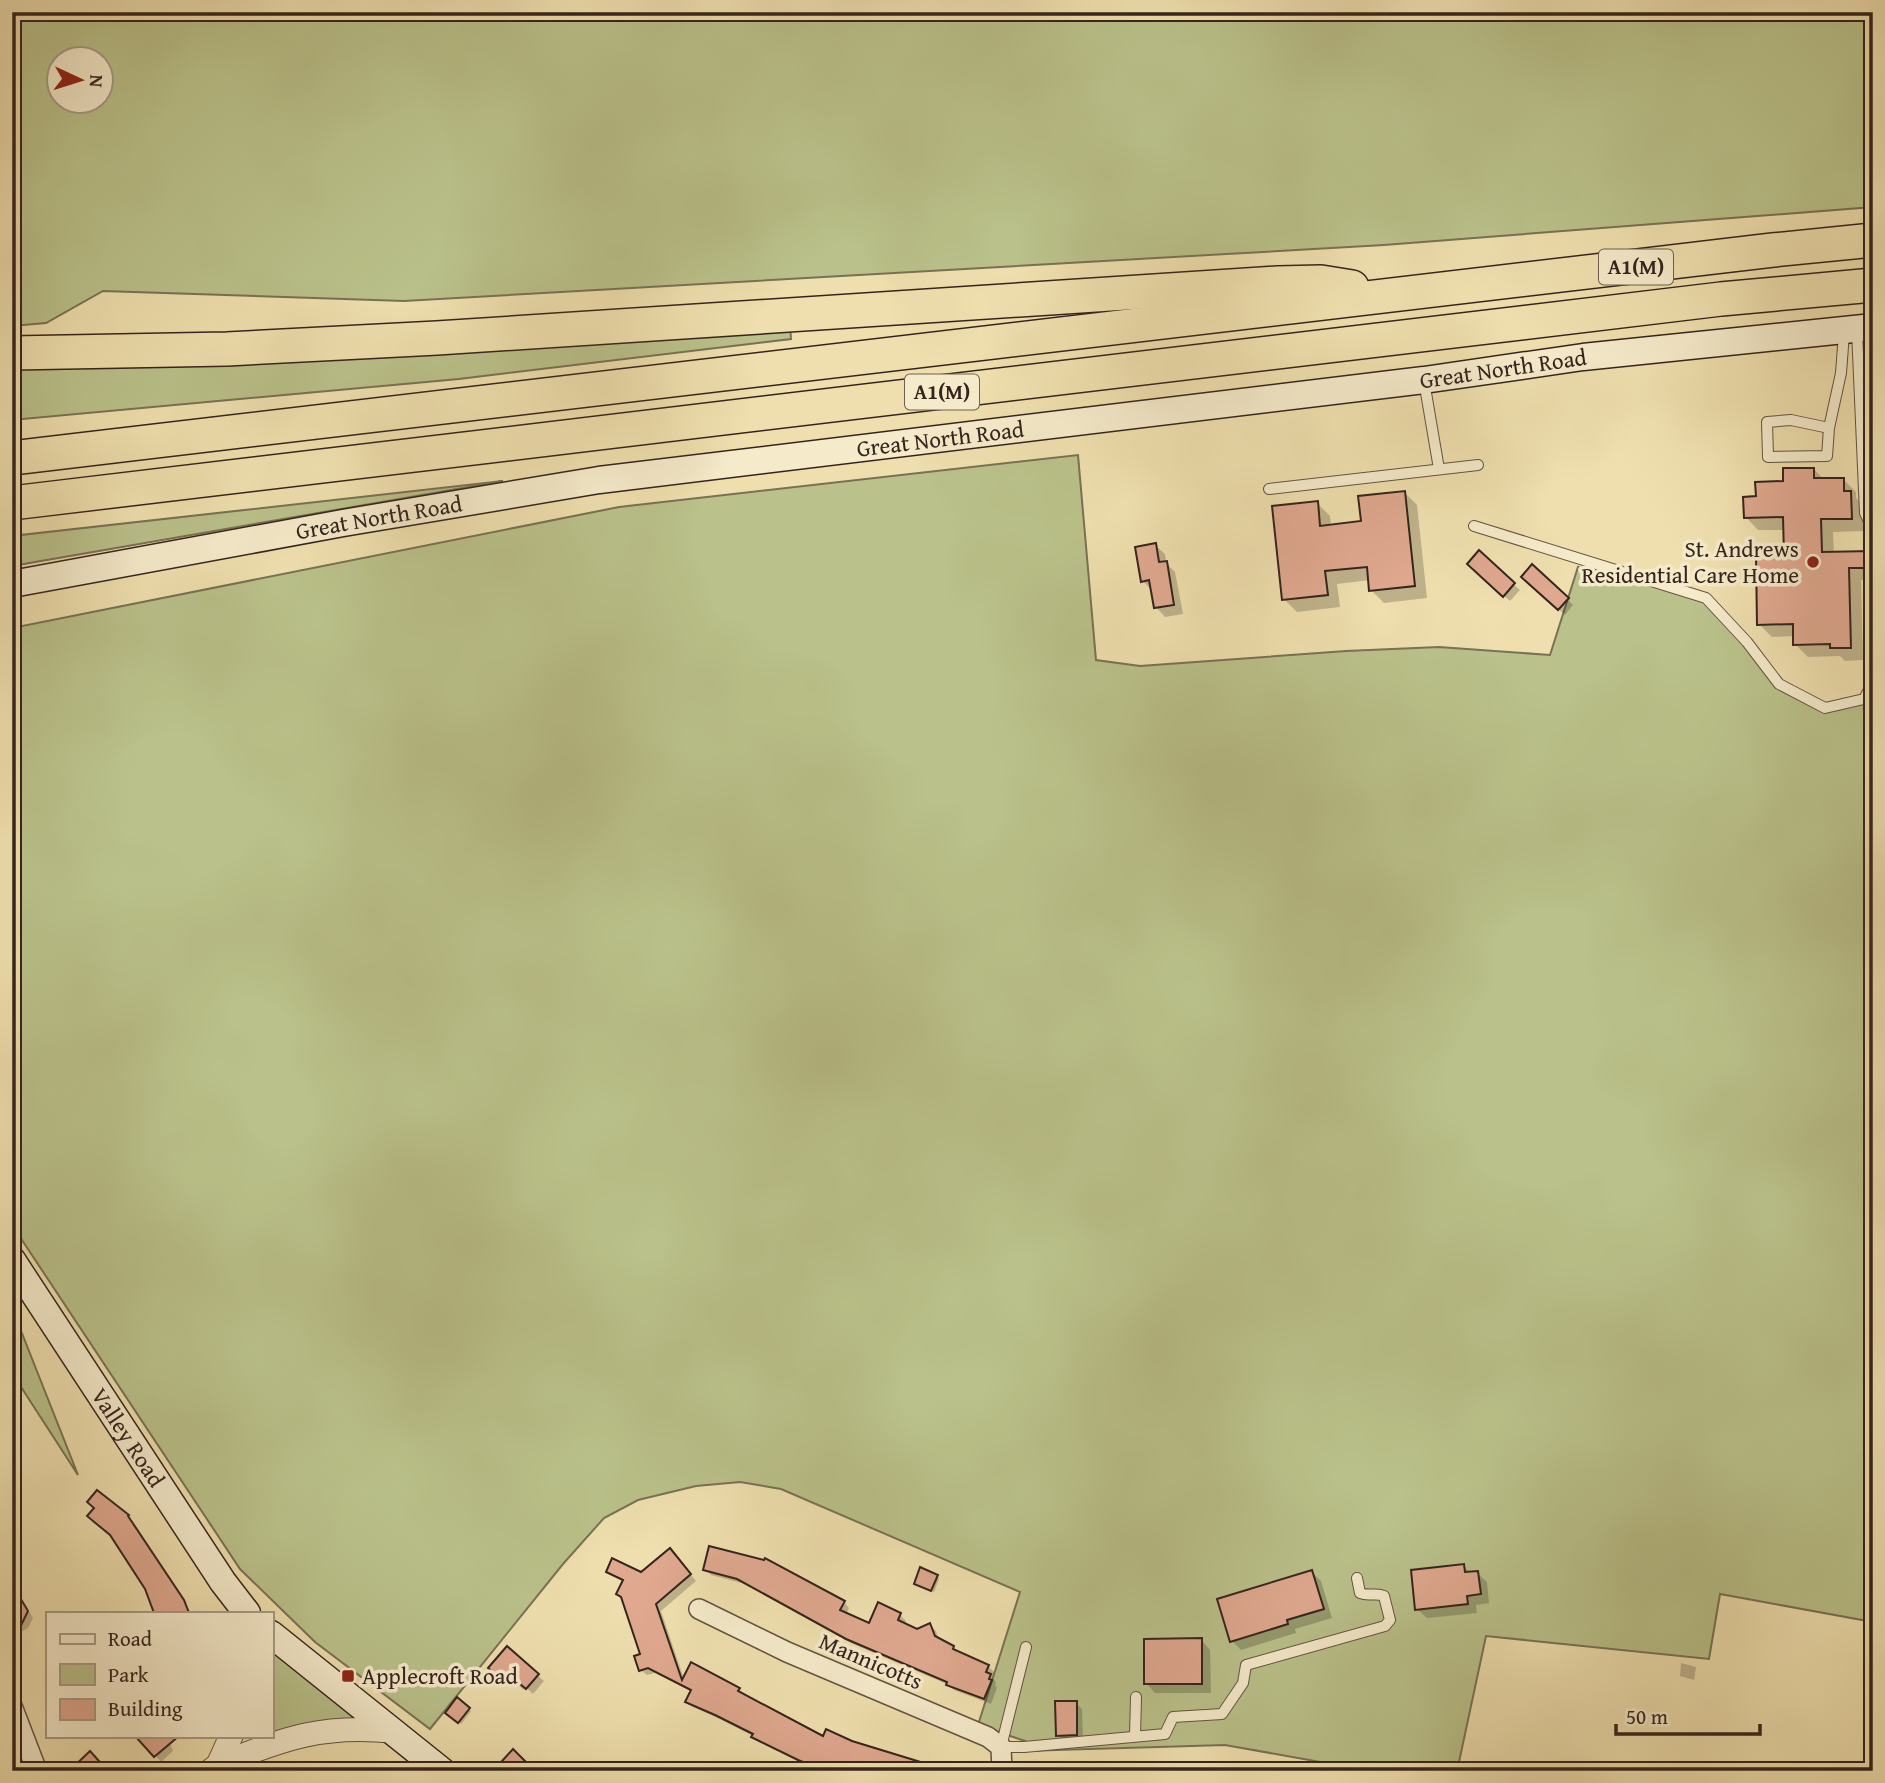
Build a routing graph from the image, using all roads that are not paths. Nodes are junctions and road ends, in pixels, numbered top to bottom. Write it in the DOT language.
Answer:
graph roads {
  1 [pos="1873,240"];
  2 [pos="1873,285"];
  3 [pos="1400,295"];
  4 [pos="1858,328"];
  5 [pos="12,353"];
  6 [pos="1424,380"];
  7 [pos="1829,428"];
  8 [pos="12,458"];
  9 [pos="1478,465"];
  10 [pos="1439,469"];
  11 [pos="1269,489"];
  12 [pos="12,503"];
  13 [pos="1474,526"];
  14 [pos="1873,528"];
  15 [pos="12,583"];
  16 [pos="1873,682"];
  17 [pos="12,1260"];
  18 [pos="1357,1578"];
  19 [pos="699,1609"];
  20 [pos="246,1612"];
  21 [pos="273,1636"];
  22 [pos="1026,1647"];
  23 [pos="1136,1697"];
  24 [pos="12,1706"];
  25 [pos="392,1731"];
  26 [pos="1135,1736"];
  27 [pos="230,1738"];
  28 [pos="1001,1747"];
  29 [pos="214,1768"];
  30 [pos="37,1771"];
  31 [pos="442,1771"];
  32 [pos="1002,1771"];
  1 -- 3 [label="highway, A1(M)"];
  2 -- 12 [label="highway, A1(M)"];
  3 -- 5 [label="highway, A1(M)"];
  3 -- 8 [label="highway, A1(M)"];
  4 -- 6 [label="main road, Great North Road"];
  4 -- 7 [label="lane"];
  4 -- 14 [label="lane"];
  6 -- 10 [label="lane"];
  6 -- 15 [label="main road, Great North Road"];
  7 -- 7 [label="lane"];
  9 -- 10 [label="lane"];
  10 -- 11 [label="lane"];
  13 -- 16 [label="lane"];
  17 -- 20 [label="main road, Valley Road"];
  18 -- 26 [label="lane"];
  19 -- 28 [label="street, Mannicotts"];
  21 -- 25 [label="main road"];
  22 -- 28 [label="lane"];
  23 -- 26 [label="lane"];
  24 -- 30 [label="street"];
  25 -- 29 [label="street"];
  25 -- 31 [label="main road"];
  26 -- 28 [label="lane"];
  27 -- 29 [label="street"];
  28 -- 32 [label="street"];
}
